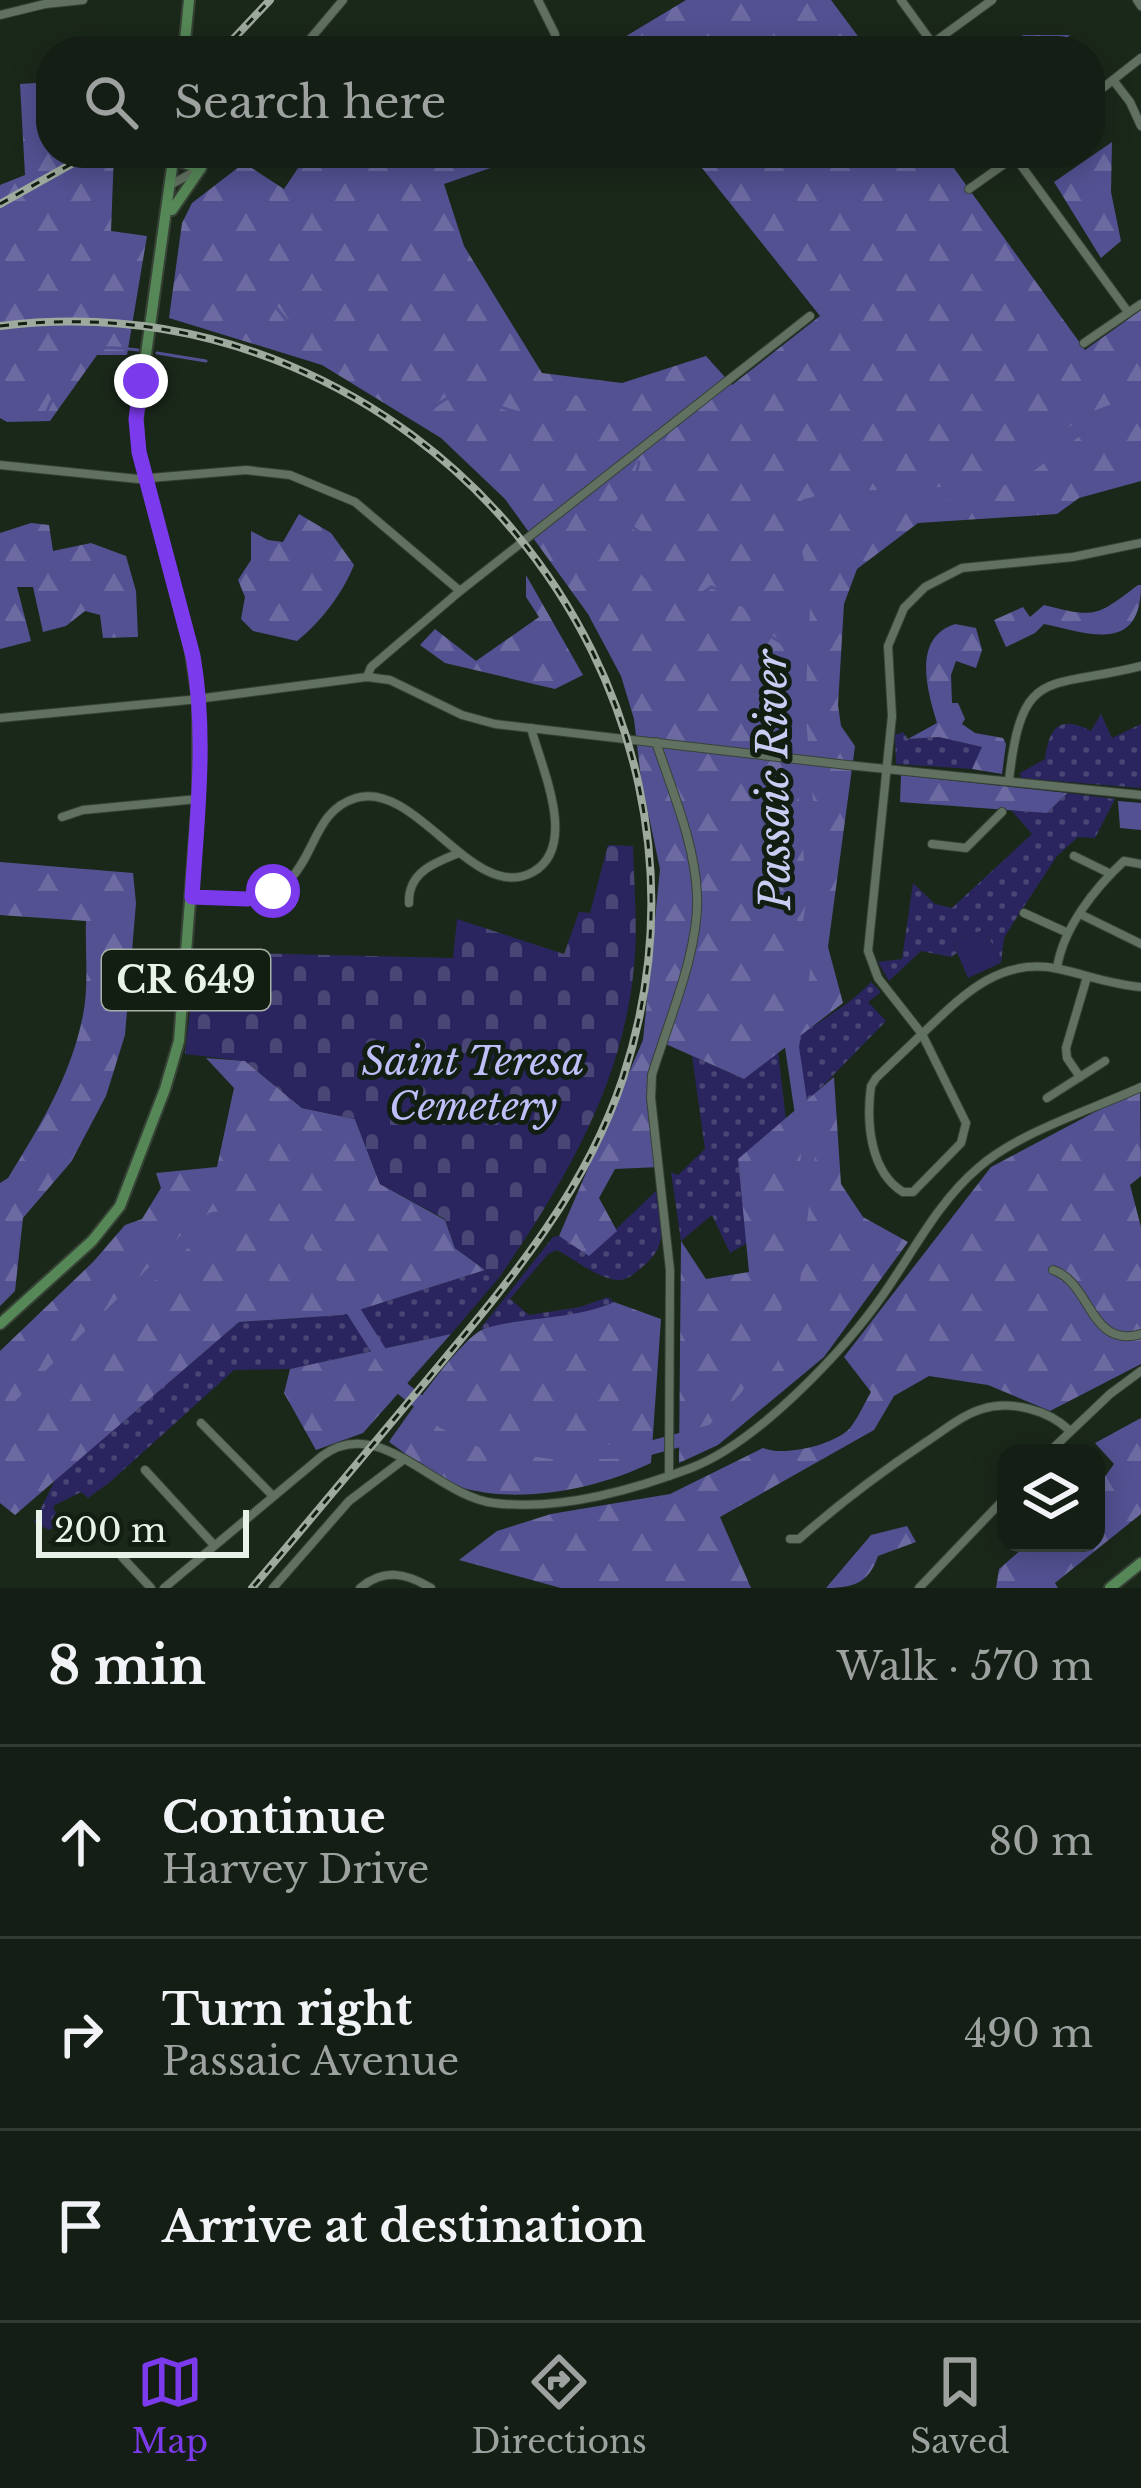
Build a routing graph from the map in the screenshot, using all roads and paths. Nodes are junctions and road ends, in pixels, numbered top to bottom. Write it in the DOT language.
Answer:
graph roads {
  1 [pos="83,0"];
  2 [pos="189,0"];
  3 [pos="344,0"];
  4 [pos="538,0"];
  5 [pos="901,0"];
  6 [pos="992,0"];
  7 [pos="0,15"];
  8 [pos="185,36"];
  9 [pos="313,36"];
  10 [pos="555,36"];
  11 [pos="928,36"];
  12 [pos="949,36"];
  13 [pos="1141,58"];
  14 [pos="1113,80"];
  15 [pos="1105,86"];
  16 [pos="1141,126"];
  17 [pos="173,168"];
  18 [pos="201,168"];
  19 [pos="997,168"];
  20 [pos="1026,168"];
  21 [pos="172,184"];
  22 [pos="969,189"];
  23 [pos="168,215"];
  24 [pos="1141,304"];
  25 [pos="1128,312"];
  26 [pos="810,316"];
  27 [pos="1084,343"];
  28 [pos="0,465"];
  29 [pos="146,479"];
  30 [pos="1141,544"];
  31 [pos="460,591"];
  32 [pos="1141,666"];
  33 [pos="367,676"];
  34 [pos="198,699"];
  35 [pos="0,718"];
  36 [pos="531,728"];
  37 [pos="656,742"];
  38 [pos="887,767"];
  39 [pos="1009,780"];
  40 [pos="1141,795"];
  41 [pos="198,799"];
  42 [pos="1002,812"];
  43 [pos="62,818"];
  44 [pos="932,844"];
  45 [pos="461,852"];
  46 [pos="1073,856"];
  47 [pos="1141,864"];
  48 [pos="1112,874"];
  49 [pos="192,897"];
  50 [pos="409,903"];
  51 [pos="1024,913"];
  52 [pos="1080,914"];
  53 [pos="1068,933"];
  54 [pos="1141,944"];
  55 [pos="1057,968"];
  56 [pos="1087,977"];
  57 [pos="1141,987"];
  58 [pos="922,1034"];
  59 [pos="1105,1060"];
  60 [pos="1080,1077"];
  61 [pos="1141,1087"];
  62 [pos="1047,1098"];
  63 [pos="1053,1270"];
  64 [pos="0,1324"];
  65 [pos="1141,1334"];
  66 [pos="1141,1371"];
  67 [pos="201,1423"];
  68 [pos="1070,1430"];
  69 [pos="1057,1444"];
  70 [pos="403,1460"];
  71 [pos="145,1470"];
  72 [pos="669,1475"];
  73 [pos="273,1496"];
  74 [pos="997,1506"];
  75 [pos="790,1539"];
  76 [pos="214,1545"];
  77 [pos="122,1557"];
  78 [pos="1141,1563"];
  79 [pos="151,1588"];
  80 [pos="164,1588"];
  81 [pos="273,1588"];
  82 [pos="360,1588"];
  83 [pos="431,1588"];
  84 [pos="919,1588"];
  85 [pos="1110,1588"];
  1 -- 7 [label="street"];
  2 -- 8 [label="main road"];
  3 -- 9 [label="street"];
  4 -- 10 [label="street"];
  5 -- 11 [label="street"];
  6 -- 12 [label="street"];
  13 -- 14 [label="street"];
  14 -- 15 [label="street"];
  14 -- 16 [label="street"];
  17 -- 21 [label="main road"];
  18 -- 21 [label="street"];
  18 -- 23 [label="main road"];
  19 -- 22 [label="street"];
  20 -- 25 [label="street"];
  21 -- 23 [label="main road, CR 649"];
  23 -- 29 [label="main road, CR 649"];
  24 -- 25 [label="street"];
  25 -- 27 [label="street"];
  26 -- 31 [label="street"];
  28 -- 29 [label="street"];
  29 -- 31 [label="street"];
  29 -- 34 [label="main road, CR 649"];
  30 -- 38 [label="street"];
  31 -- 33 [label="street"];
  32 -- 39 [label="street"];
  33 -- 34 [label="street"];
  33 -- 36 [label="street"];
  34 -- 35 [label="street"];
  34 -- 41 [label="main road, CR 649"];
  36 -- 37 [label="street"];
  36 -- 45 [label="street"];
  37 -- 38 [label="street"];
  37 -- 72 [label="street"];
  38 -- 39 [label="street"];
  38 -- 58 [label="street"];
  39 -- 40 [label="street"];
  41 -- 43 [label="street"];
  41 -- 49 [label="main road, CR 649"];
  42 -- 44 [label="street"];
  45 -- 49 [label="street"];
  45 -- 50 [label="street"];
  46 -- 48 [label="street"];
  47 -- 48 [label="street"];
  48 -- 52 [label="street"];
  49 -- 64 [label="main road, CR 649"];
  51 -- 53 [label="street"];
  52 -- 53 [label="street"];
  52 -- 54 [label="street"];
  53 -- 55 [label="street"];
  55 -- 56 [label="street"];
  55 -- 58 [label="street"];
  56 -- 57 [label="street"];
  56 -- 60 [label="street"];
  58 -- 58 [label="street"];
  59 -- 60 [label="street"];
  60 -- 62 [label="street"];
  61 -- 72 [label="street"];
  63 -- 65 [label="street"];
  66 -- 68 [label="street"];
  67 -- 73 [label="street"];
  68 -- 69 [label="street"];
  68 -- 75 [label="street"];
  70 -- 72 [label="street"];
  70 -- 73 [label="street"];
  70 -- 81 [label="street"];
  71 -- 76 [label="street"];
  73 -- 76 [label="street"];
  74 -- 84 [label="street"];
  76 -- 80 [label="street"];
  77 -- 79 [label="street"];
  78 -- 85 [label="main road"];
  82 -- 83 [label="street"];
}
